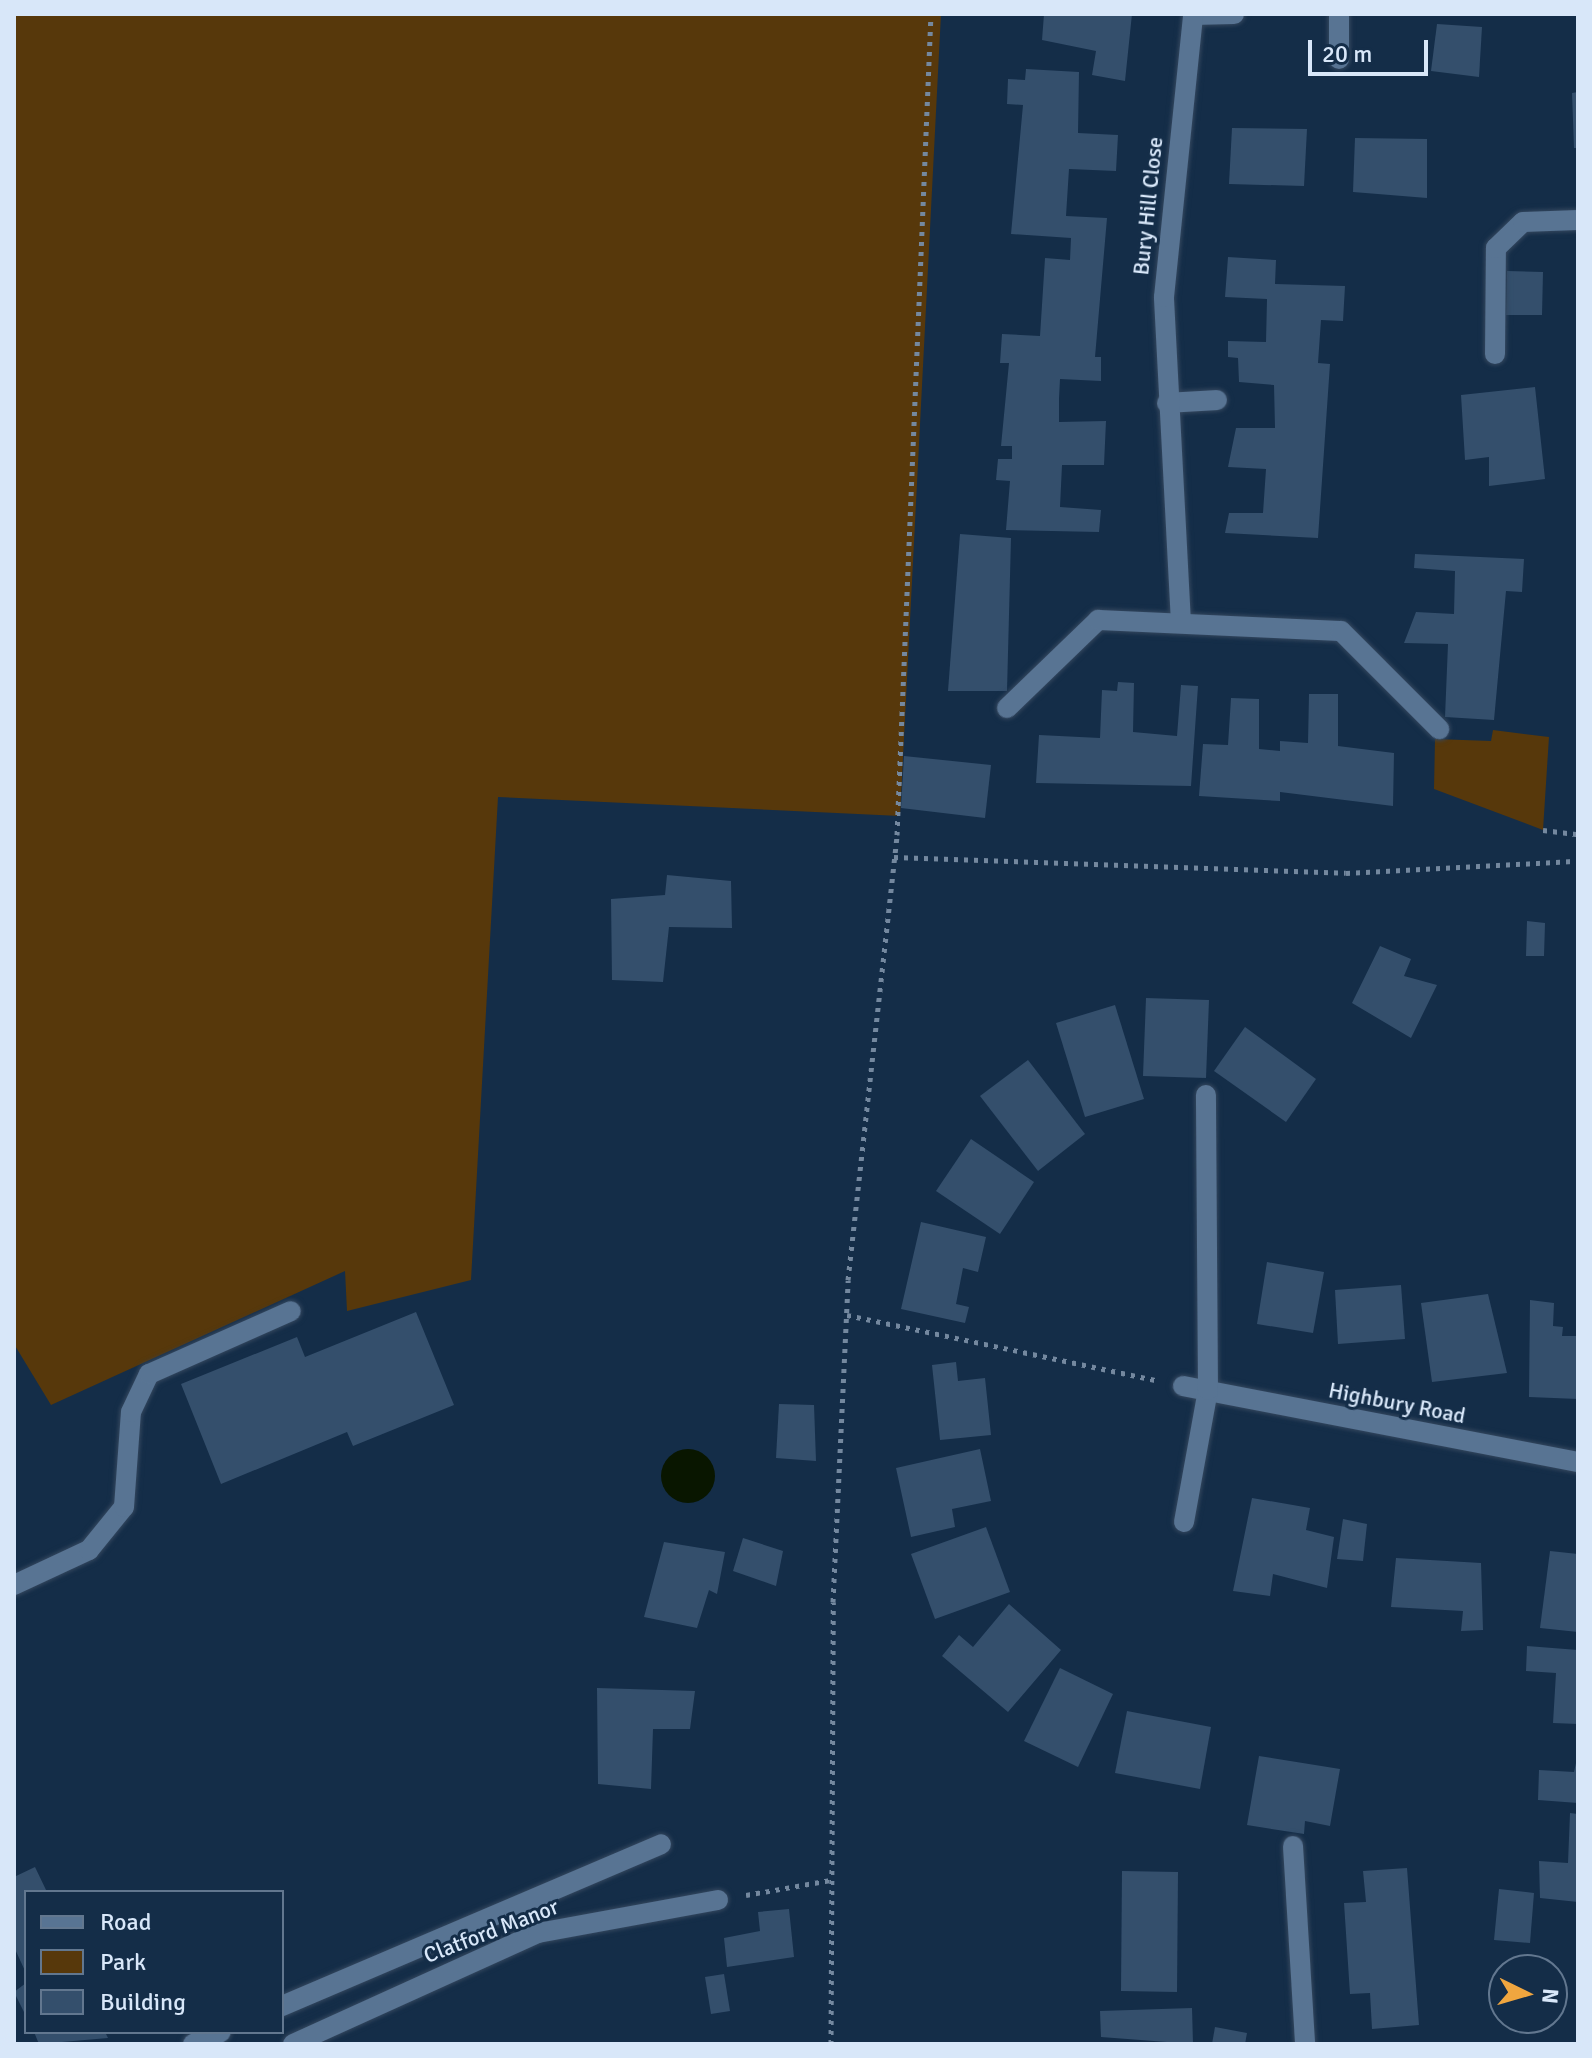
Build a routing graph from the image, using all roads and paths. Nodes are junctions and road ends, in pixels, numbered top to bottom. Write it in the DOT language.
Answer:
graph roads {
  1 [pos="931,14"];
  2 [pos="1193,14"];
  3 [pos="1234,14"];
  4 [pos="1339,14"];
  5 [pos="1339,59"];
  6 [pos="1578,220"];
  7 [pos="1495,354"];
  8 [pos="1217,400"];
  9 [pos="1167,403"];
  10 [pos="1181,623"];
  11 [pos="1007,708"];
  12 [pos="1439,729"];
  13 [pos="1543,830"];
  14 [pos="1578,834"];
  15 [pos="894,857"];
  16 [pos="1578,861"];
  17 [pos="1206,1095"];
  18 [pos="291,1311"];
  19 [pos="847,1315"];
  20 [pos="1183,1386"];
  21 [pos="1208,1390"];
  22 [pos="1578,1462"];
  23 [pos="1184,1522"];
  24 [pos="14,1585"];
  25 [pos="661,1844"];
  26 [pos="1293,1846"];
  27 [pos="831,1880"];
  28 [pos="718,1900"];
  29 [pos="284,2005"];
  30 [pos="216,2034"];
  31 [pos="193,2044"];
  32 [pos="293,2044"];
  33 [pos="831,2044"];
  34 [pos="1305,2044"];
  1 -- 15 [label="path"];
  2 -- 3 [label="street, Bury Hill Close"];
  2 -- 9 [label="street, Bury Hill Close"];
  4 -- 5 [label="street"];
  6 -- 7 [label="street"];
  8 -- 9 [label="street"];
  9 -- 10 [label="street, Bury Hill Close"];
  10 -- 11 [label="street"];
  10 -- 12 [label="street"];
  13 -- 14 [label="path"];
  15 -- 16 [label="path"];
  15 -- 19 [label="path"];
  17 -- 21 [label="street"];
  18 -- 24 [label="street"];
  19 -- 20 [label="path"];
  19 -- 27 [label="path"];
  20 -- 21 [label="street, Highbury Road"];
  21 -- 22 [label="street, Highbury Road"];
  21 -- 23 [label="street"];
  25 -- 29 [label="street"];
  26 -- 34 [label="street"];
  27 -- 28 [label="path"];
  27 -- 33 [label="path"];
  28 -- 32 [label="street, Clatford Manor"];
  30 -- 31 [label="street"];
}
